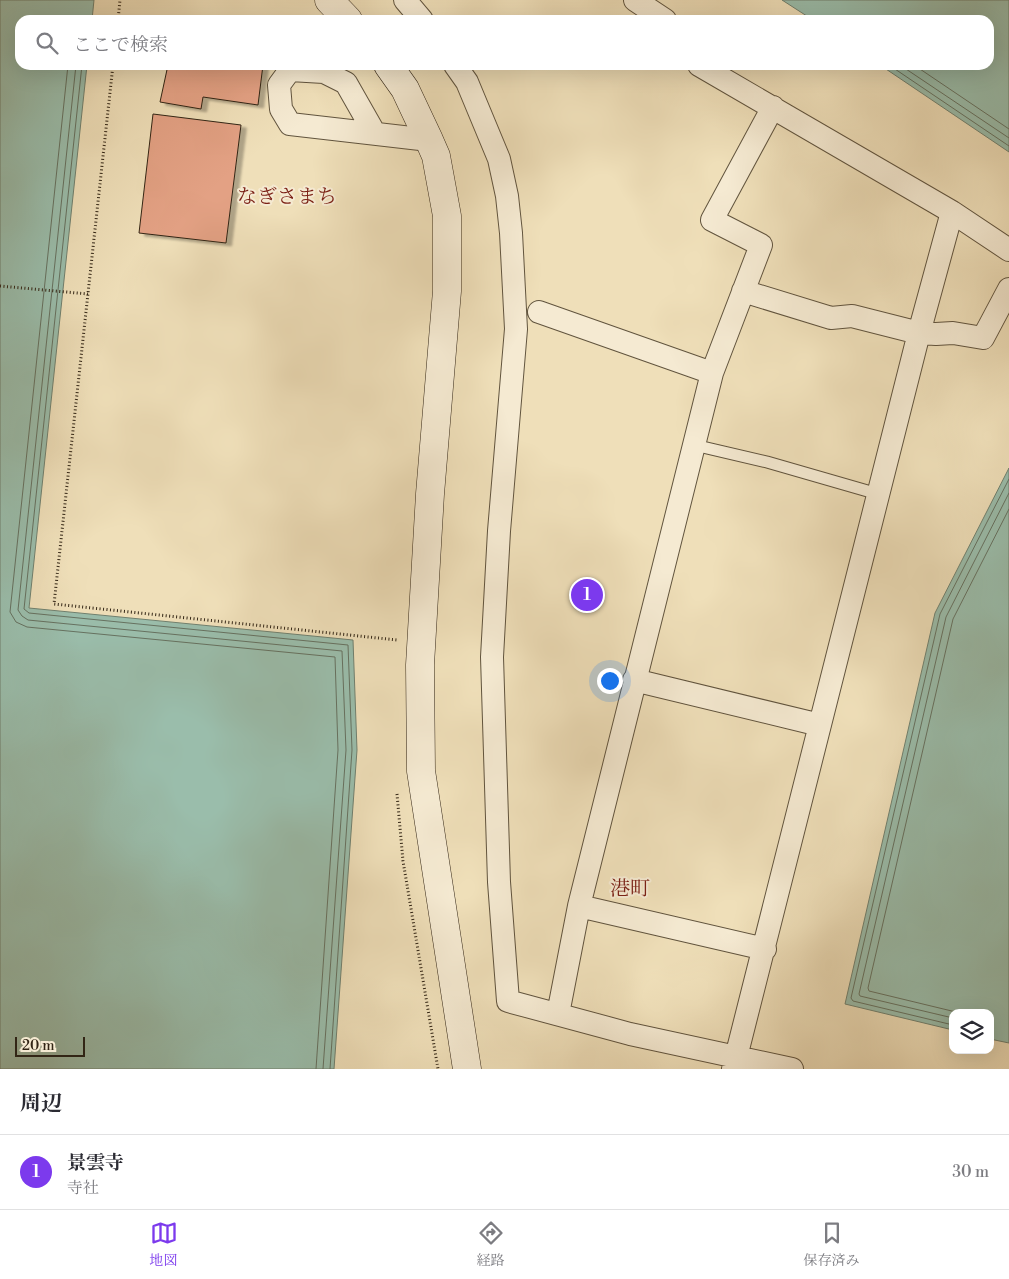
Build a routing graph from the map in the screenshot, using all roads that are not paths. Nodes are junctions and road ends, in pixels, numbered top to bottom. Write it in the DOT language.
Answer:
graph roads {
  1 [pos="329,0"];
  2 [pos="405,0"];
  3 [pos="635,0"];
  4 [pos="343,15"];
  5 [pos="418,15"];
  6 [pos="658,15"];
  7 [pos="392,70"];
  8 [pos="459,70"];
  9 [pos="708,70"];
  10 [pos="773,108"];
  11 [pos="375,134"];
  12 [pos="429,140"];
  13 [pos="952,212"];
  14 [pos="1009,250"];
  15 [pos="1009,289"];
  16 [pos="743,291"];
  17 [pos="539,312"];
  18 [pos="919,332"];
  19 [pos="712,373"];
  20 [pos="694,445"];
  21 [pos="878,494"];
  22 [pos="634,680"];
  23 [pos="820,725"];
  24 [pos="579,906"];
  25 [pos="765,949"];
  26 [pos="558,1014"];
  27 [pos="735,1062"];
  28 [pos="467,1069"];
  29 [pos="792,1069"];
  1 -- 4 [label="street"];
  2 -- 5 [label="street"];
  3 -- 6 [label="street"];
  7 -- 12 [label="street"];
  8 -- 26 [label="street"];
  9 -- 10 [label="street"];
  10 -- 13 [label="street"];
  10 -- 16 [label="street"];
  11 -- 12 [label="street"];
  12 -- 28 [label="street"];
  13 -- 14 [label="street"];
  13 -- 18 [label="street"];
  15 -- 18 [label="street"];
  16 -- 18 [label="street"];
  16 -- 19 [label="street"];
  17 -- 19 [label="street"];
  18 -- 21 [label="street"];
  19 -- 20 [label="street"];
  20 -- 21 [label="lane"];
  20 -- 22 [label="street"];
  21 -- 23 [label="street"];
  22 -- 23 [label="street"];
  22 -- 24 [label="street"];
  23 -- 25 [label="street"];
  24 -- 25 [label="street"];
  24 -- 26 [label="street"];
  25 -- 27 [label="street"];
  26 -- 27 [label="street"];
  27 -- 29 [label="street"];
}
